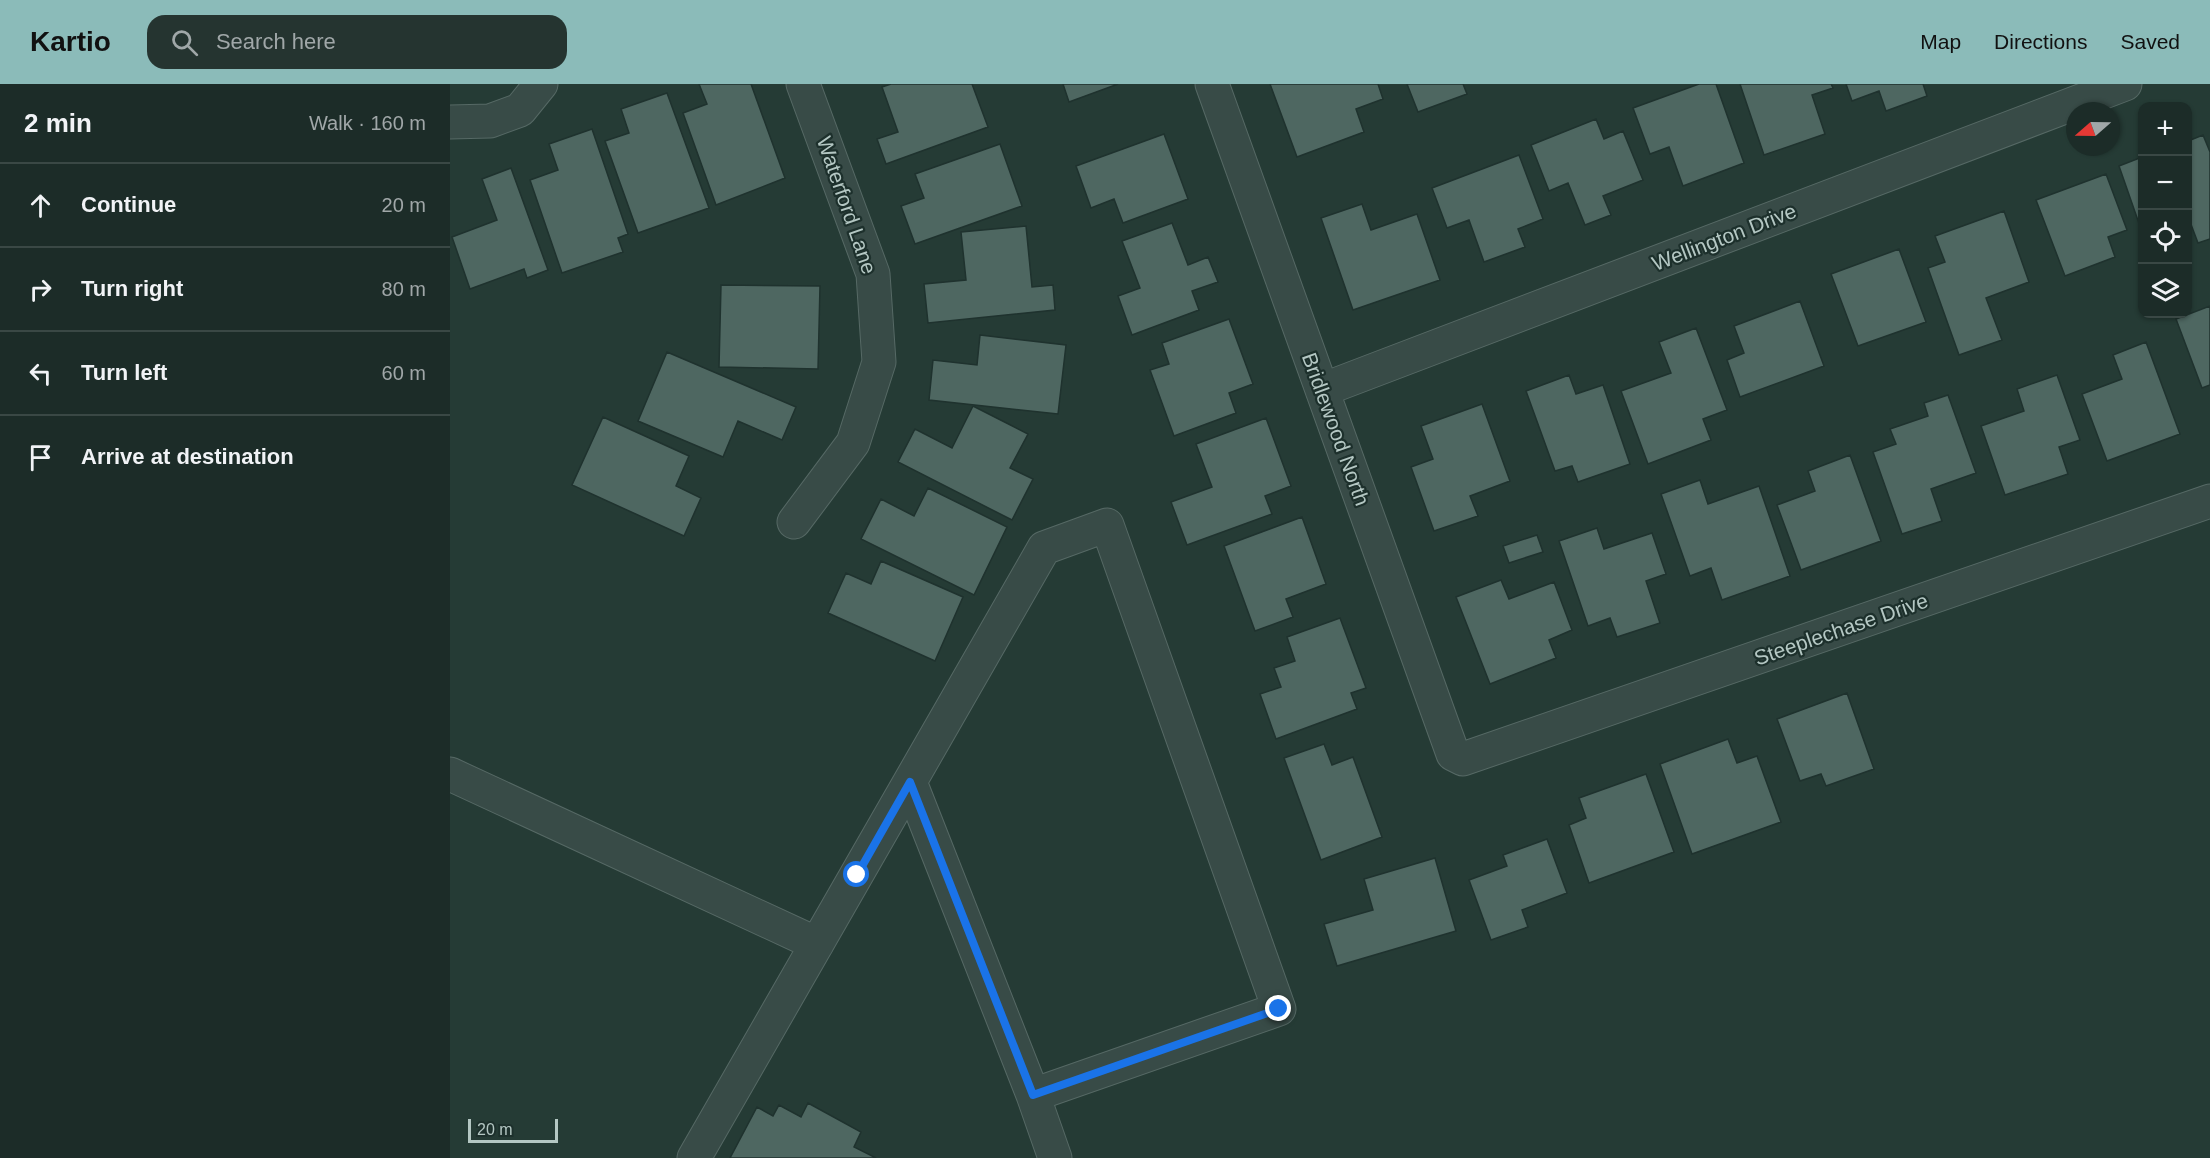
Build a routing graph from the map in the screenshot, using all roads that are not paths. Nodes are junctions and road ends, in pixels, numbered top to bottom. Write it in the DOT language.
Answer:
graph roads {
  1 [pos="541,84"];
  2 [pos="803,84"];
  3 [pos="1212,84"];
  4 [pos="2125,84"];
  5 [pos="450,122"];
  6 [pos="1322,390"];
  7 [pos="2210,501"];
  8 [pos="794,522"];
  9 [pos="1472,757"];
  10 [pos="450,774"];
  11 [pos="910,782"];
  12 [pos="817,944"];
  13 [pos="1033,1095"];
  14 [pos="694,1158"];
  15 [pos="1055,1158"];
  1 -- 5 [label="street"];
  2 -- 8 [label="street, Waterford Lane"];
  3 -- 6 [label="street, Bridlewood North"];
  4 -- 6 [label="street, Wellington Drive"];
  6 -- 9 [label="street, Bridlewood North"];
  7 -- 9 [label="street, Steeplechase Drive"];
  10 -- 12 [label="street"];
  11 -- 12 [label="street"];
  11 -- 13 [label="street"];
  11 -- 13 [label="street"];
  12 -- 14 [label="street"];
  13 -- 15 [label="street"];
}
